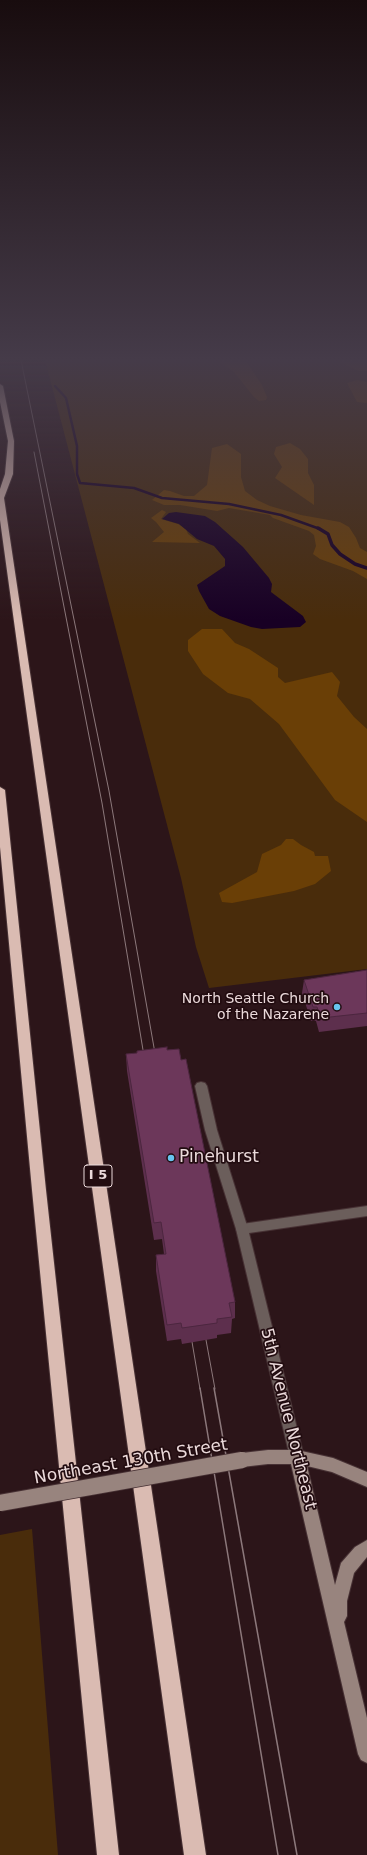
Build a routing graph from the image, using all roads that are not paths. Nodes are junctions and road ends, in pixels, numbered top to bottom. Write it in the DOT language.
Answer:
graph roads {
  1 [pos="11,447"];
  2 [pos="0,495"];
  3 [pos="0,790"];
  4 [pos="201,1086"];
  5 [pos="367,1211"];
  6 [pos="242,1229"];
  7 [pos="297,1457"];
  8 [pos="367,1480"];
  9 [pos="0,1503"];
  10 [pos="367,1548"];
  11 [pos="340,1642"];
  12 [pos="367,1754"];
  13 [pos="108,1855"];
  14 [pos="195,1855"];
  1 -- 2 [label="highway"];
  2 -- 14 [label="highway, I 5"];
  3 -- 13 [label="highway"];
  4 -- 6 [label="street, 5th Avenue Northeast"];
  5 -- 6 [label="street"];
  6 -- 7 [label="street, 5th Avenue Northeast"];
  7 -- 8 [label="main road, Northeast 130th Street"];
  7 -- 9 [label="main road, Northeast 130th Street, bridge"];
  7 -- 11 [label="main road, 5th Avenue Northeast"];
  10 -- 11 [label="main road"];
  11 -- 12 [label="main road, 5th Avenue Northeast"];
}
